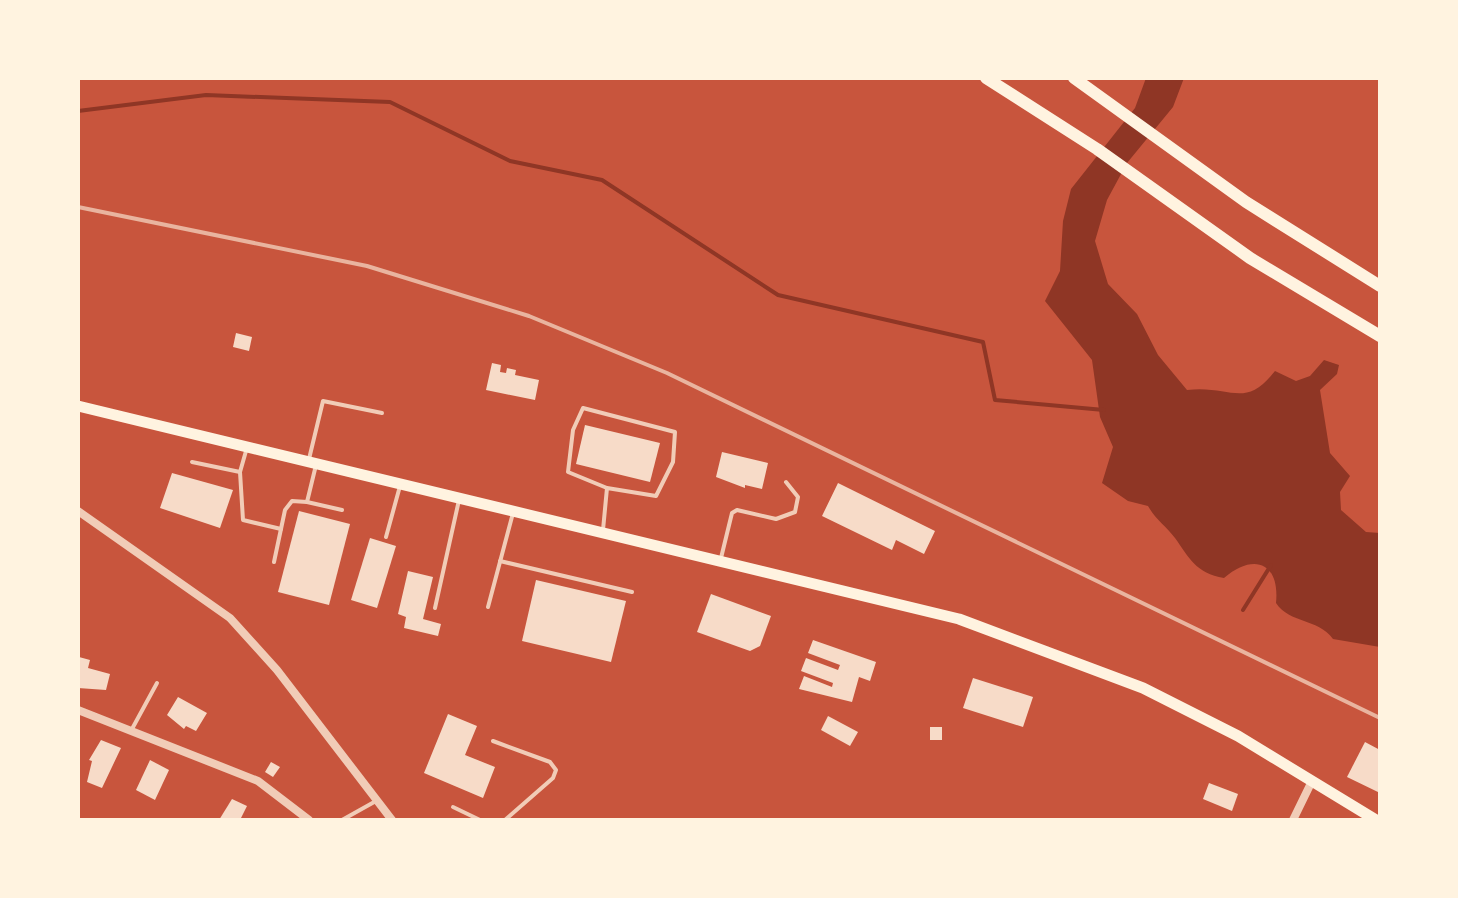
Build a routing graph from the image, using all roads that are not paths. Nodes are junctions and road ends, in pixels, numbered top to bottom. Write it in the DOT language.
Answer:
graph roads {
  1 [pos="986,78"];
  2 [pos="1074,78"];
  3 [pos="1380,286"];
  4 [pos="1380,336"];
  5 [pos="78,406"];
  6 [pos="382,412"];
  7 [pos="248,444"];
  8 [pos="313,460"];
  9 [pos="192,462"];
  10 [pos="240,472"];
  11 [pos="402,481"];
  12 [pos="786,482"];
  13 [pos="607,488"];
  14 [pos="460,495"];
  15 [pos="307,502"];
  16 [pos="514,508"];
  17 [pos="342,510"];
  18 [pos="78,511"];
  19 [pos="281,529"];
  20 [pos="603,530"];
  21 [pos="386,538"];
  22 [pos="721,558"];
  23 [pos="500,561"];
  24 [pos="274,562"];
  25 [pos="632,592"];
  26 [pos="488,607"];
  27 [pos="435,608"];
  28 [pos="157,683"];
  29 [pos="78,710"];
  30 [pos="132,729"];
  31 [pos="493,741"];
  32 [pos="1312,781"];
  33 [pos="376,801"];
  34 [pos="453,807"];
  35 [pos="309,820"];
  36 [pos="342,820"];
  37 [pos="392,820"];
  38 [pos="480,820"];
  39 [pos="504,820"];
  40 [pos="1293,820"];
  41 [pos="1376,820"];
  1 -- 4 [label="highway"];
  2 -- 3 [label="highway"];
  5 -- 7 [label="main road"];
  6 -- 8 [label="lane"];
  7 -- 8 [label="main road"];
  7 -- 10 [label="lane"];
  8 -- 11 [label="main road"];
  8 -- 15 [label="lane"];
  9 -- 10 [label="lane"];
  10 -- 19 [label="lane"];
  11 -- 14 [label="main road"];
  11 -- 21 [label="lane"];
  12 -- 22 [label="lane"];
  13 -- 13 [label="lane"];
  13 -- 20 [label="lane"];
  14 -- 16 [label="main road"];
  14 -- 27 [label="lane"];
  15 -- 17 [label="lane"];
  15 -- 19 [label="lane"];
  16 -- 20 [label="main road"];
  16 -- 23 [label="lane"];
  18 -- 33 [label="street"];
  19 -- 24 [label="lane"];
  20 -- 22 [label="main road"];
  22 -- 32 [label="main road"];
  23 -- 25 [label="lane"];
  23 -- 26 [label="lane"];
  28 -- 30 [label="lane"];
  29 -- 30 [label="street"];
  30 -- 35 [label="street"];
  31 -- 39 [label="lane"];
  32 -- 40 [label="street"];
  32 -- 41 [label="main road"];
  33 -- 36 [label="lane"];
  33 -- 37 [label="street"];
  34 -- 38 [label="lane"];
}
